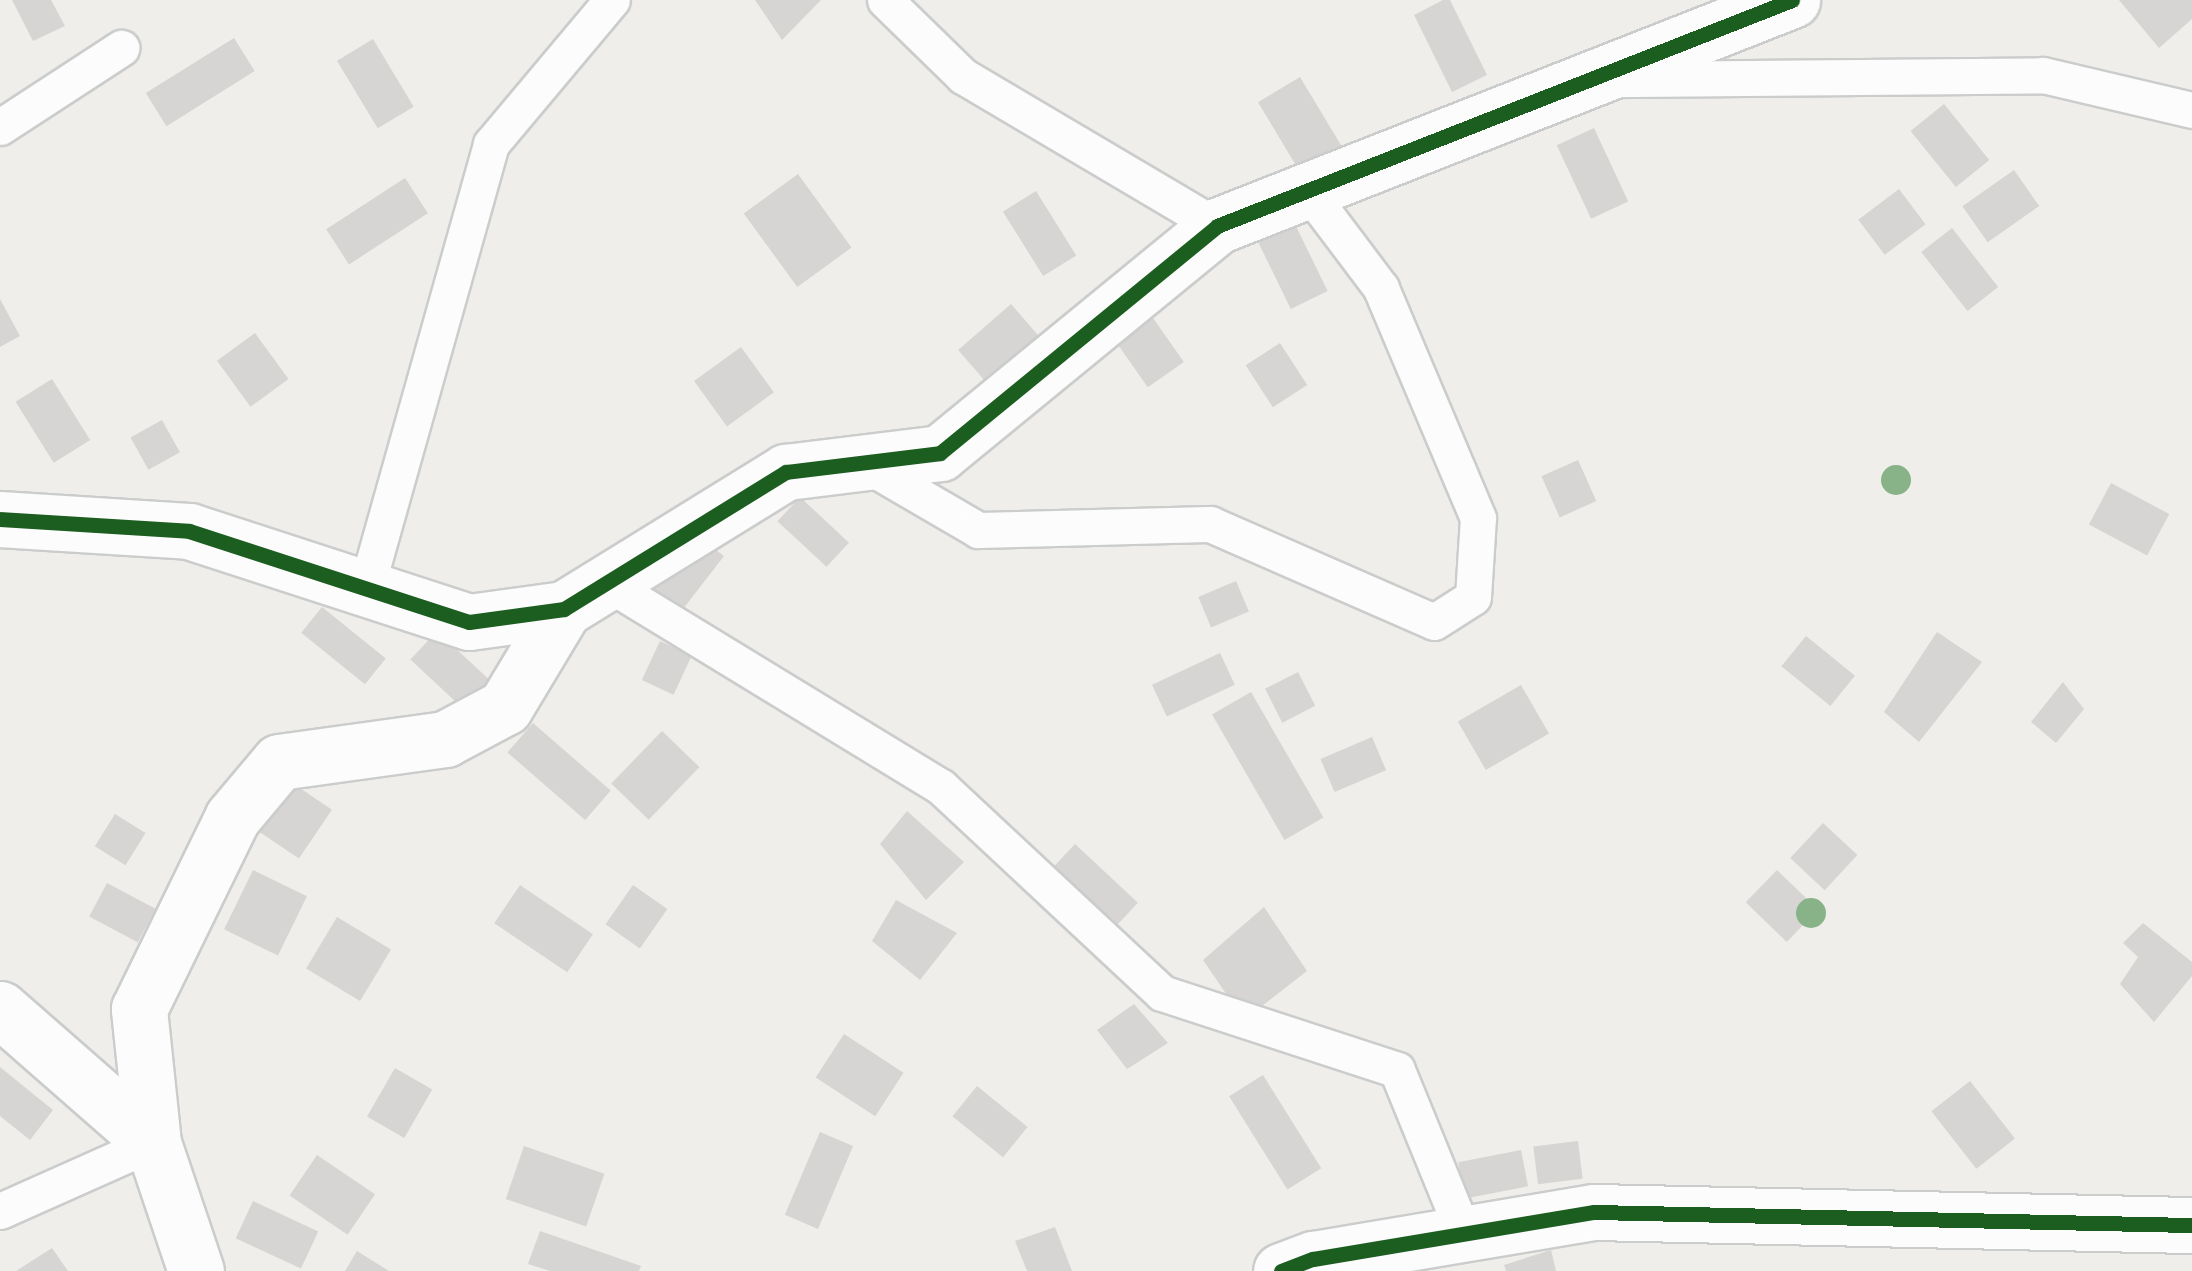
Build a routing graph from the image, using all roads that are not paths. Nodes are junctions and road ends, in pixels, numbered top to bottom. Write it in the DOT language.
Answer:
graph roads {
  1 [pos="612,0"];
  2 [pos="885,0"];
  3 [pos="1792,0"];
  4 [pos="120,48"];
  5 [pos="1590,80"];
  6 [pos="2192,110"];
  7 [pos="0,128"];
  8 [pos="1308,191"];
  9 [pos="1217,226"];
  10 [pos="862,463"];
  11 [pos="0,519"];
  12 [pos="366,589"];
  13 [pos="585,596"];
  14 [pos="0,1009"];
  15 [pos="153,1143"];
  16 [pos="0,1211"];
  17 [pos="2192,1225"];
  18 [pos="1464,1234"];
  19 [pos="196,1271"];
  20 [pos="1281,1271"];
  1 -- 12 [label="lane"];
  2 -- 9 [label="lane"];
  3 -- 5 [label="street"];
  4 -- 7 [label="lane"];
  5 -- 6 [label="lane"];
  5 -- 8 [label="street"];
  8 -- 9 [label="street"];
  8 -- 10 [label="lane"];
  9 -- 10 [label="street"];
  10 -- 13 [label="street"];
  11 -- 12 [label="street"];
  12 -- 13 [label="street"];
  13 -- 15 [label="street"];
  13 -- 18 [label="lane"];
  14 -- 15 [label="street"];
  15 -- 16 [label="lane"];
  15 -- 19 [label="street"];
  17 -- 18 [label="street"];
  18 -- 20 [label="street"];
}
